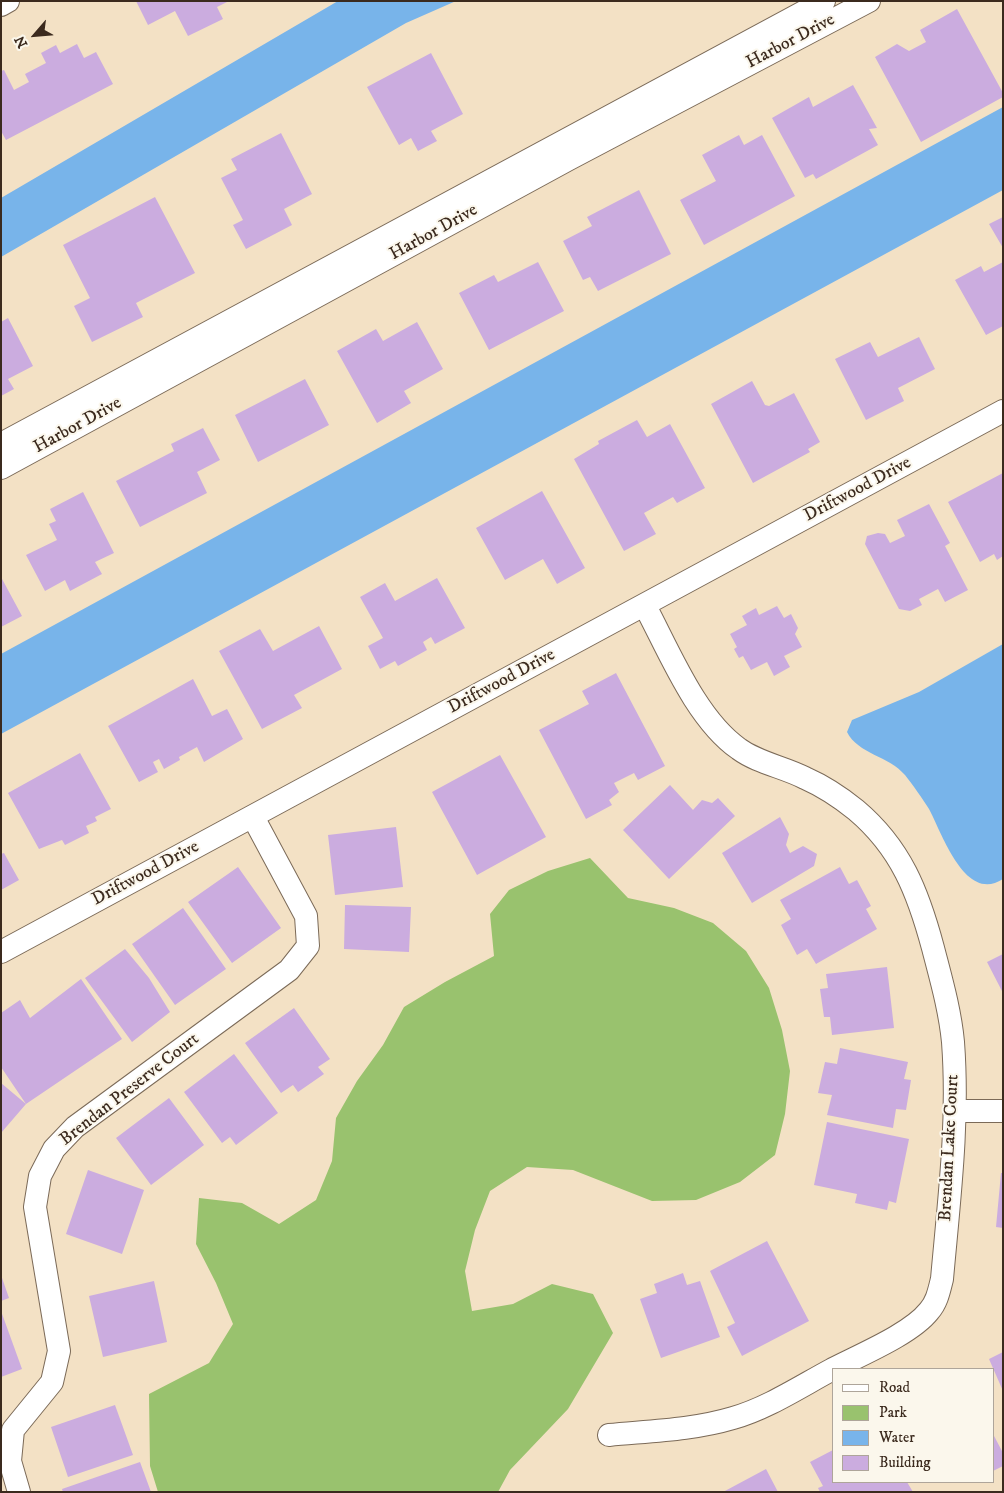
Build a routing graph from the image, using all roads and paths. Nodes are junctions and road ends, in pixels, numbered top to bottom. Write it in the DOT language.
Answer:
graph roads {
  1 [pos="8,1"];
  2 [pos="824,1"];
  3 [pos="869,1"];
  4 [pos="1,5"];
  5 [pos="1003,411"];
  6 [pos="1,444"];
  7 [pos="1,468"];
  8 [pos="645,606"];
  9 [pos="253,817"];
  10 [pos="1,952"];
  11 [pos="956,1111"];
  12 [pos="1003,1111"];
  13 [pos="835,1368"];
  14 [pos="832,1370"];
  15 [pos="608,1435"];
  16 [pos="19,1492"];
  1 -- 4 [label="street"];
  2 -- 6 [label="street, Harbor Drive"];
  3 -- 7 [label="street, Harbor Drive"];
  5 -- 8 [label="street, Driftwood Drive"];
  8 -- 9 [label="street, Driftwood Drive"];
  8 -- 11 [label="street, Brendan Lake Court"];
  9 -- 10 [label="street, Driftwood Drive"];
  9 -- 16 [label="street, Brendan Preserve Court"];
  11 -- 12 [label="street"];
  11 -- 13 [label="street, Brendan Lake Court"];
  14 -- 15 [label="street, Brendan Lake Court"];
}
